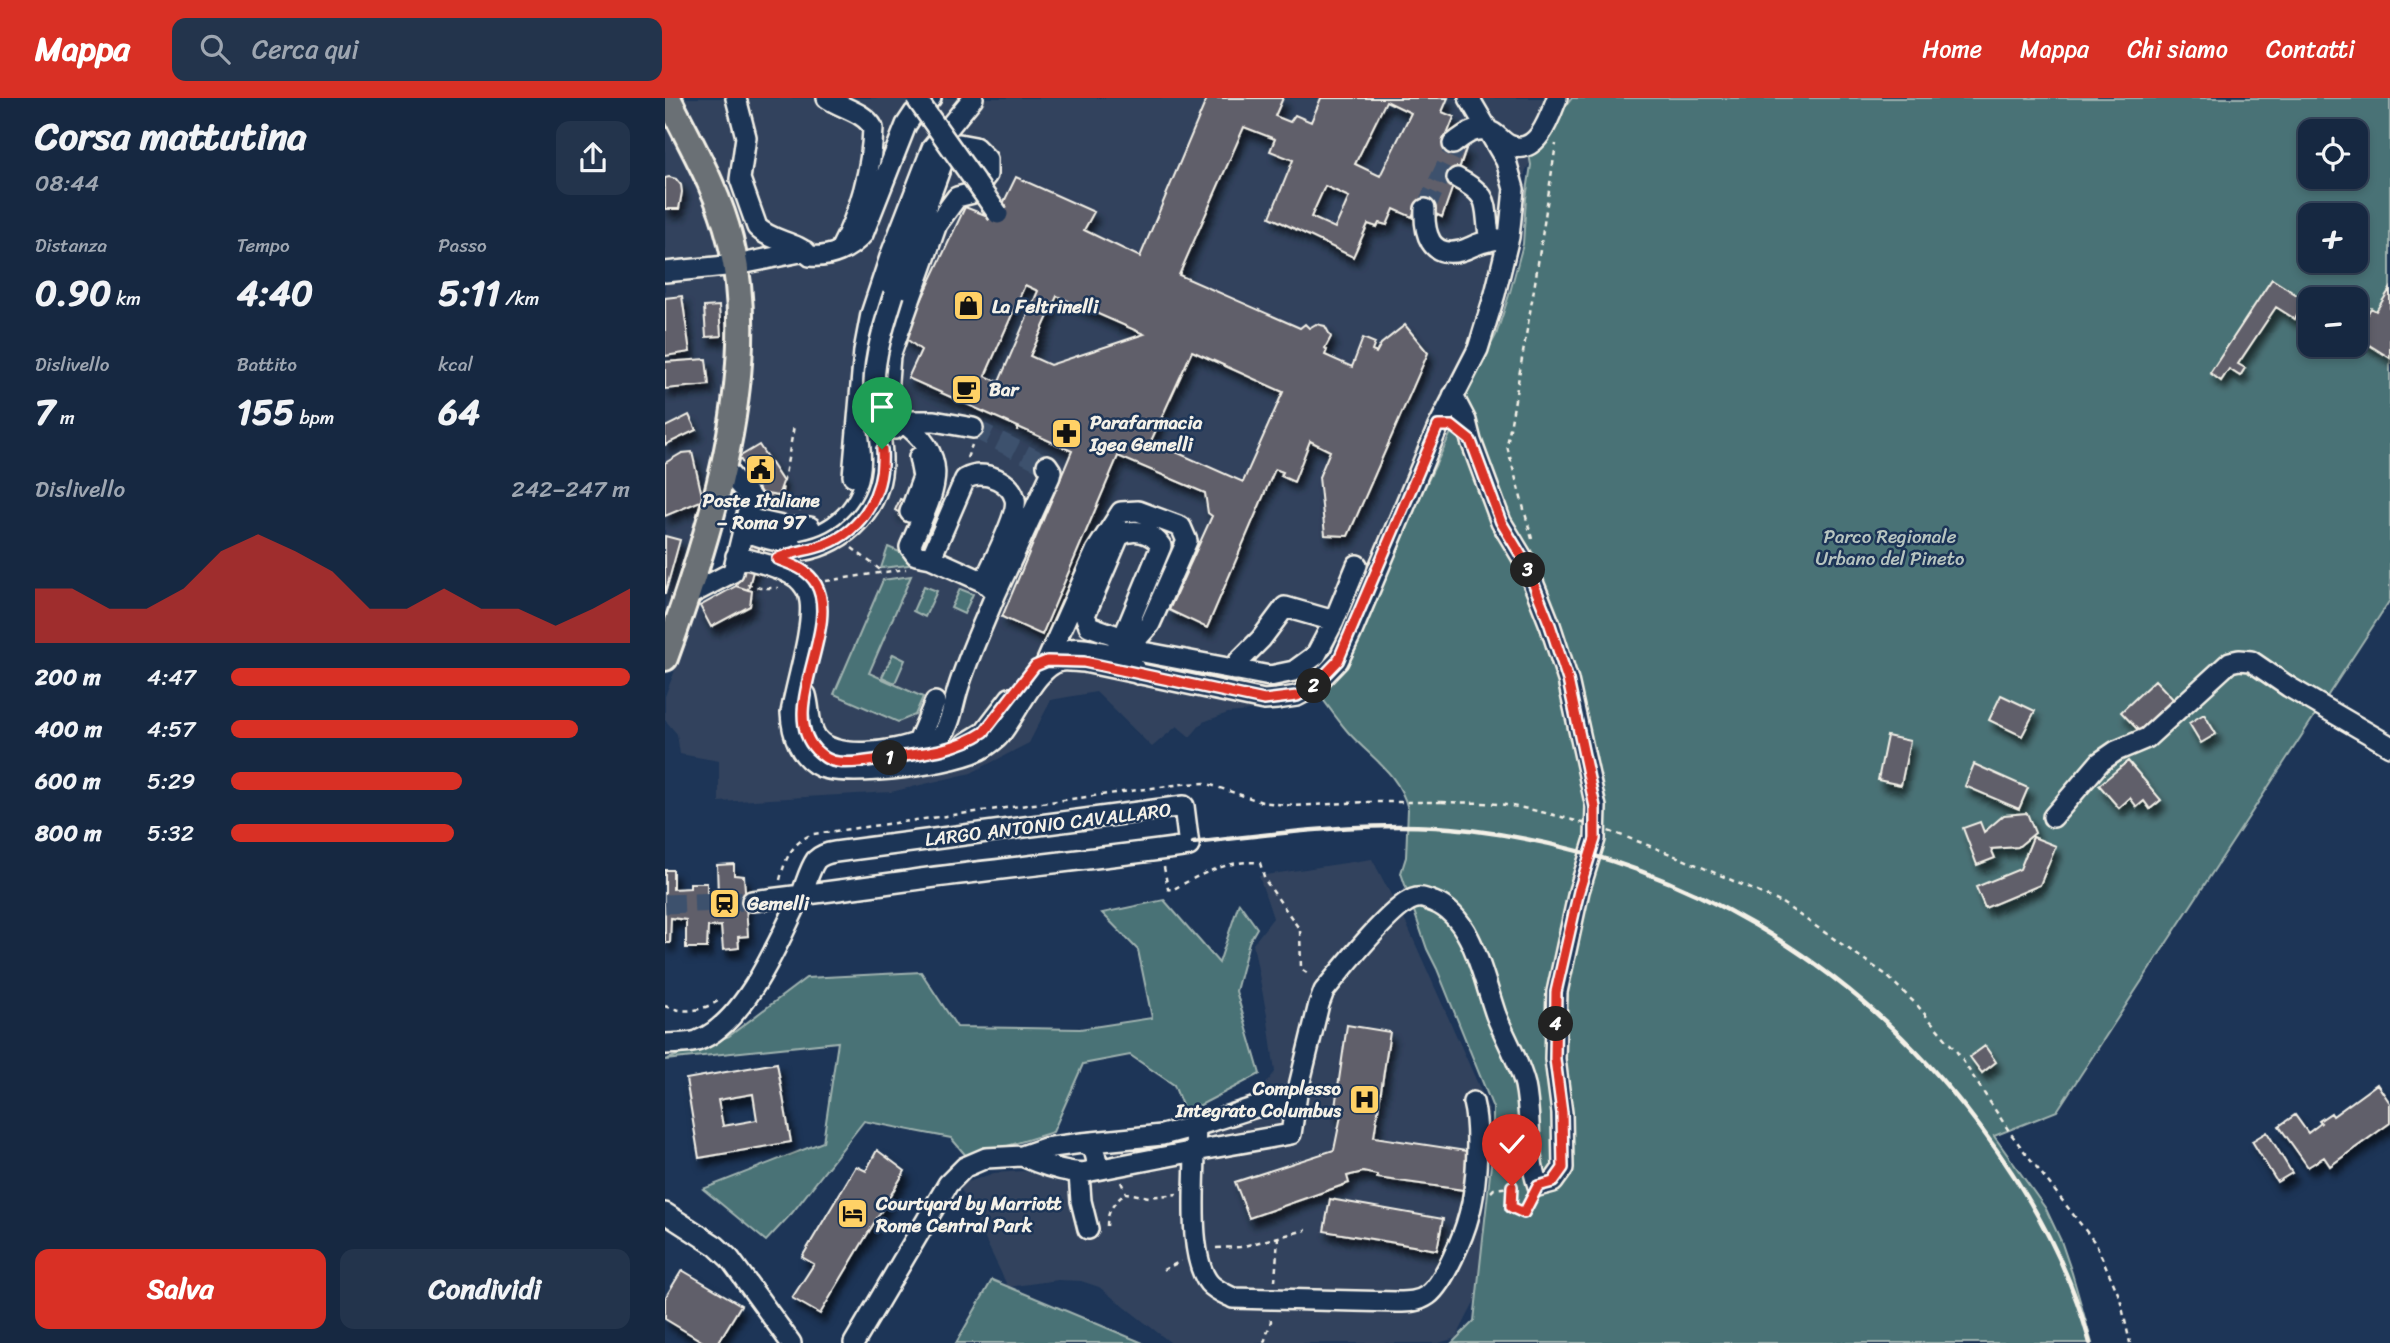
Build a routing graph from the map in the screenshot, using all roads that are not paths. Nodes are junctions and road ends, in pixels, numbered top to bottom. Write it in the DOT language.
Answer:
graph roads {
  1 [pos="668,98"];
  2 [pos="736,98"];
  3 [pos="827,98"];
  4 [pos="916,98"];
  5 [pos="931,98"];
  6 [pos="973,98"];
  7 [pos="1469,98"];
  8 [pos="1557,98"];
  9 [pos="1490,131"];
  10 [pos="1453,144"];
  11 [pos="1457,177"];
  12 [pos="1425,209"];
  13 [pos="998,214"];
  14 [pos="1499,239"];
  15 [pos="841,248"];
  16 [pos="805,251"];
  17 [pos="736,265"];
  18 [pos="665,272"];
  19 [pos="1454,396"];
  20 [pos="894,422"];
  21 [pos="1438,426"];
  22 [pos="973,428"];
  23 [pos="1471,441"];
  24 [pos="1047,465"];
  25 [pos="724,468"];
  26 [pos="910,512"];
  27 [pos="741,538"];
  28 [pos="923,563"];
  29 [pos="778,564"];
  30 [pos="1357,565"];
  31 [pos="990,587"];
  32 [pos="688,595"];
  33 [pos="1334,621"];
  34 [pos="1126,655"];
  35 [pos="665,658"];
  36 [pos="1054,661"];
  37 [pos="1234,670"];
  38 [pos="806,695"];
  39 [pos="935,702"];
  40 [pos="2390,746"];
  41 [pos="913,754"];
  42 [pos="2053,817"];
  43 [pos="801,895"];
  44 [pos="753,901"];
  45 [pos="1463,928"];
  46 [pos="1505,1009"];
  47 [pos="665,1044"];
  48 [pos="1297,1094"];
  49 [pos="1473,1102"];
  50 [pos="1196,1126"];
  51 [pos="1082,1143"];
  52 [pos="1195,1151"];
  53 [pos="1022,1156"];
  54 [pos="1085,1172"];
  55 [pos="665,1213"];
  56 [pos="1098,1227"];
  57 [pos="791,1343"];
  58 [pos="854,1343"];
  1 -- 17 [label="main road"];
  2 -- 16 [label="street"];
  3 -- 15 [label="street"];
  4 -- 13 [label="street, bridge"];
  5 -- 15 [label="street"];
  6 -- 27 [label="street"];
  7 -- 9 [label="street"];
  8 -- 9 [label="street"];
  9 -- 10 [label="street"];
  9 -- 14 [label="street"];
  11 -- 14 [label="street"];
  12 -- 14 [label="street"];
  14 -- 19 [label="street"];
  15 -- 16 [label="street"];
  16 -- 17 [label="street"];
  17 -- 18 [label="street"];
  17 -- 25 [label="main road"];
  19 -- 21 [label="street"];
  19 -- 23 [label="street"];
  20 -- 22 [label="street"];
  20 -- 26 [label="street"];
  20 -- 28 [label="street"];
  20 -- 29 [label="street"];
  20 -- 29 [label="street, bridge"];
  21 -- 23 [label="street"];
  21 -- 34 [label="street"];
  23 -- 45 [label="street"];
  24 -- 31 [label="street"];
  25 -- 27 [label="street"];
  25 -- 32 [label="main road"];
  27 -- 29 [label="street"];
  27 -- 29 [label="street"];
  27 -- 32 [label="street"];
  28 -- 31 [label="street"];
  28 -- 31 [label="street"];
  29 -- 36 [label="street"];
  29 -- 38 [label="street"];
  30 -- 33 [label="street"];
  31 -- 41 [label="street"];
  32 -- 35 [label="main road"];
  33 -- 37 [label="street"];
  33 -- 37 [label="street"];
  34 -- 34 [label="street"];
  34 -- 36 [label="street"];
  34 -- 36 [label="street"];
  34 -- 37 [label="street"];
  36 -- 41 [label="street"];
  38 -- 39 [label="street"];
  38 -- 41 [label="street"];
  40 -- 42 [label="street"];
  43 -- 43 [label="street, LARGO ANTONIO CAVALLARO"];
  43 -- 44 [label="street"];
  43 -- 47 [label="street"];
  45 -- 46 [label="street"];
  45 -- 48 [label="street"];
  48 -- 50 [label="street"];
  48 -- 52 [label="street"];
  49 -- 52 [label="street"];
  50 -- 51 [label="street"];
  50 -- 52 [label="street"];
  51 -- 53 [label="street"];
  51 -- 54 [label="street"];
  52 -- 54 [label="street"];
  53 -- 54 [label="street"];
  53 -- 58 [label="street"];
  54 -- 56 [label="street"];
  55 -- 57 [label="street"];
}
